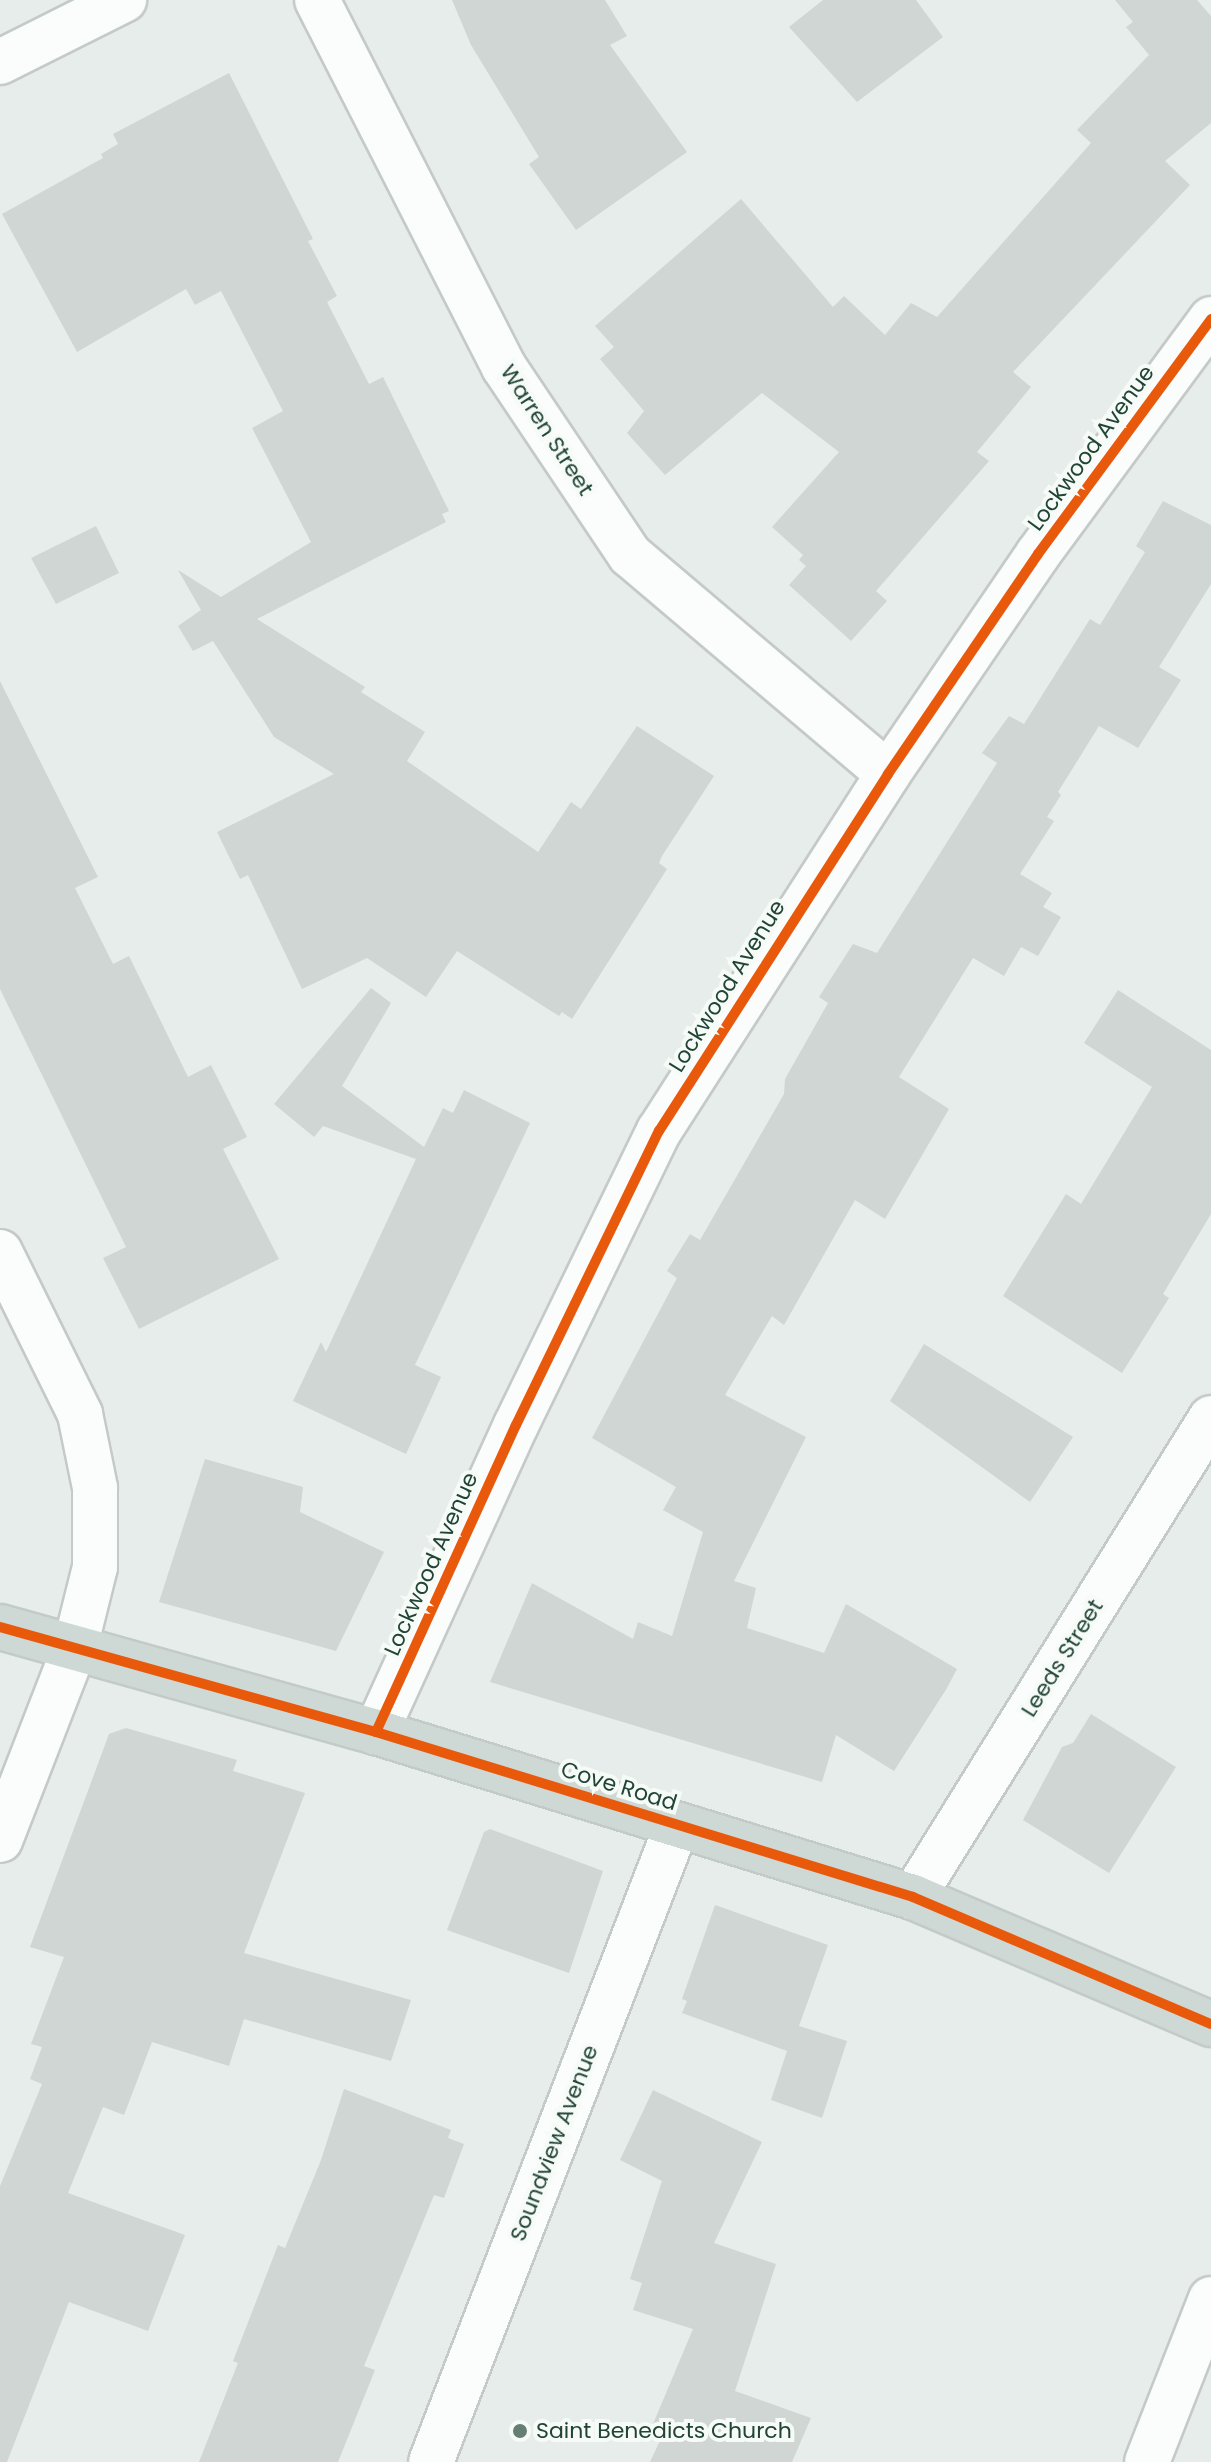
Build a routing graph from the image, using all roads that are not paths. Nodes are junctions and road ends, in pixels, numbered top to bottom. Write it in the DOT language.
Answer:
graph roads {
  1 [pos="124,0"];
  2 [pos="317,0"];
  3 [pos="0,62"];
  4 [pos="1211,319"];
  5 [pos="888,774"];
  6 [pos="0,1252"];
  7 [pos="1211,1418"];
  8 [pos="0,1627"];
  9 [pos="75,1647"];
  10 [pos="376,1732"];
  11 [pos="677,1825"];
  12 [pos="0,1840"];
  13 [pos="913,1897"];
  14 [pos="1211,2024"];
  15 [pos="1211,2299"];
  16 [pos="431,2462"];
  17 [pos="1147,2462"];
  1 -- 3 [label="street"];
  2 -- 5 [label="street, Warren Street"];
  4 -- 5 [label="street, Lockwood Avenue"];
  5 -- 10 [label="street, Lockwood Avenue"];
  6 -- 9 [label="street"];
  7 -- 13 [label="street, Leeds Street"];
  8 -- 9 [label="main road, Cove Road"];
  9 -- 10 [label="main road, Cove Road"];
  9 -- 12 [label="street"];
  10 -- 11 [label="main road, Cove Road"];
  11 -- 13 [label="main road, Cove Road"];
  11 -- 16 [label="street, Soundview Avenue"];
  13 -- 14 [label="main road, Cove Road"];
  15 -- 17 [label="street"];
}
